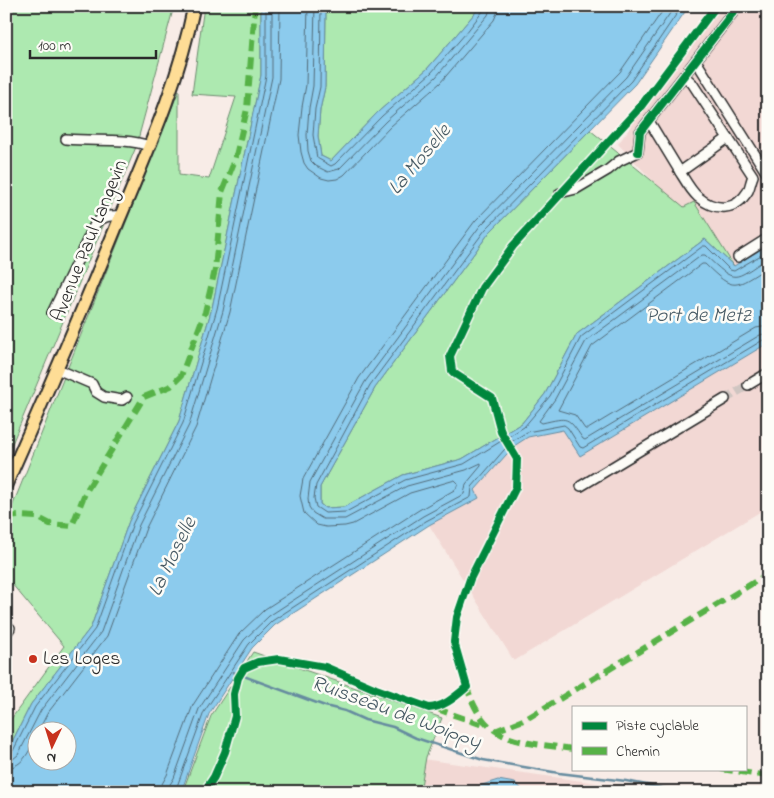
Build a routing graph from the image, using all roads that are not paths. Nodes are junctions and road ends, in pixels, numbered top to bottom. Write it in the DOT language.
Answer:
graph roads {
  1 [pos="194,6"];
  2 [pos="738,6"];
  3 [pos="696,60"];
  4 [pos="684,76"];
  5 [pos="649,121"];
  6 [pos="728,138"];
  7 [pos="66,139"];
  8 [pos="150,146"];
  9 [pos="680,172"];
  10 [pos="768,175"];
  11 [pos="560,193"];
  12 [pos="121,216"];
  13 [pos="768,238"];
  14 [pos="738,257"];
  15 [pos="52,313"];
  16 [pos="58,369"];
  17 [pos="765,374"];
  18 [pos="748,384"];
  19 [pos="768,384"];
  20 [pos="127,397"];
  21 [pos="725,399"];
  22 [pos="6,485"];
  23 [pos="582,486"];
  24 [pos="6,626"];
  25 [pos="6,634"];
  1 -- 8 [label="main road, Avenue Paul Langevin"];
  2 -- 3 [label="street"];
  3 -- 4 [label="street"];
  3 -- 10 [label="street"];
  4 -- 5 [label="street"];
  4 -- 6 [label="street"];
  5 -- 9 [label="street"];
  5 -- 11 [label="street"];
  6 -- 9 [label="street"];
  6 -- 9 [label="street"];
  7 -- 8 [label="street"];
  8 -- 12 [label="main road, Avenue Paul Langevin"];
  12 -- 15 [label="street"];
  12 -- 16 [label="main road, Avenue Paul Langevin"];
  13 -- 14 [label="street"];
  16 -- 20 [label="street"];
  16 -- 22 [label="main road, Avenue Paul Langevin"];
  17 -- 18 [label="street"];
  17 -- 19 [label="street"];
  21 -- 23 [label="street"];
  24 -- 25 [label="street"];
}
